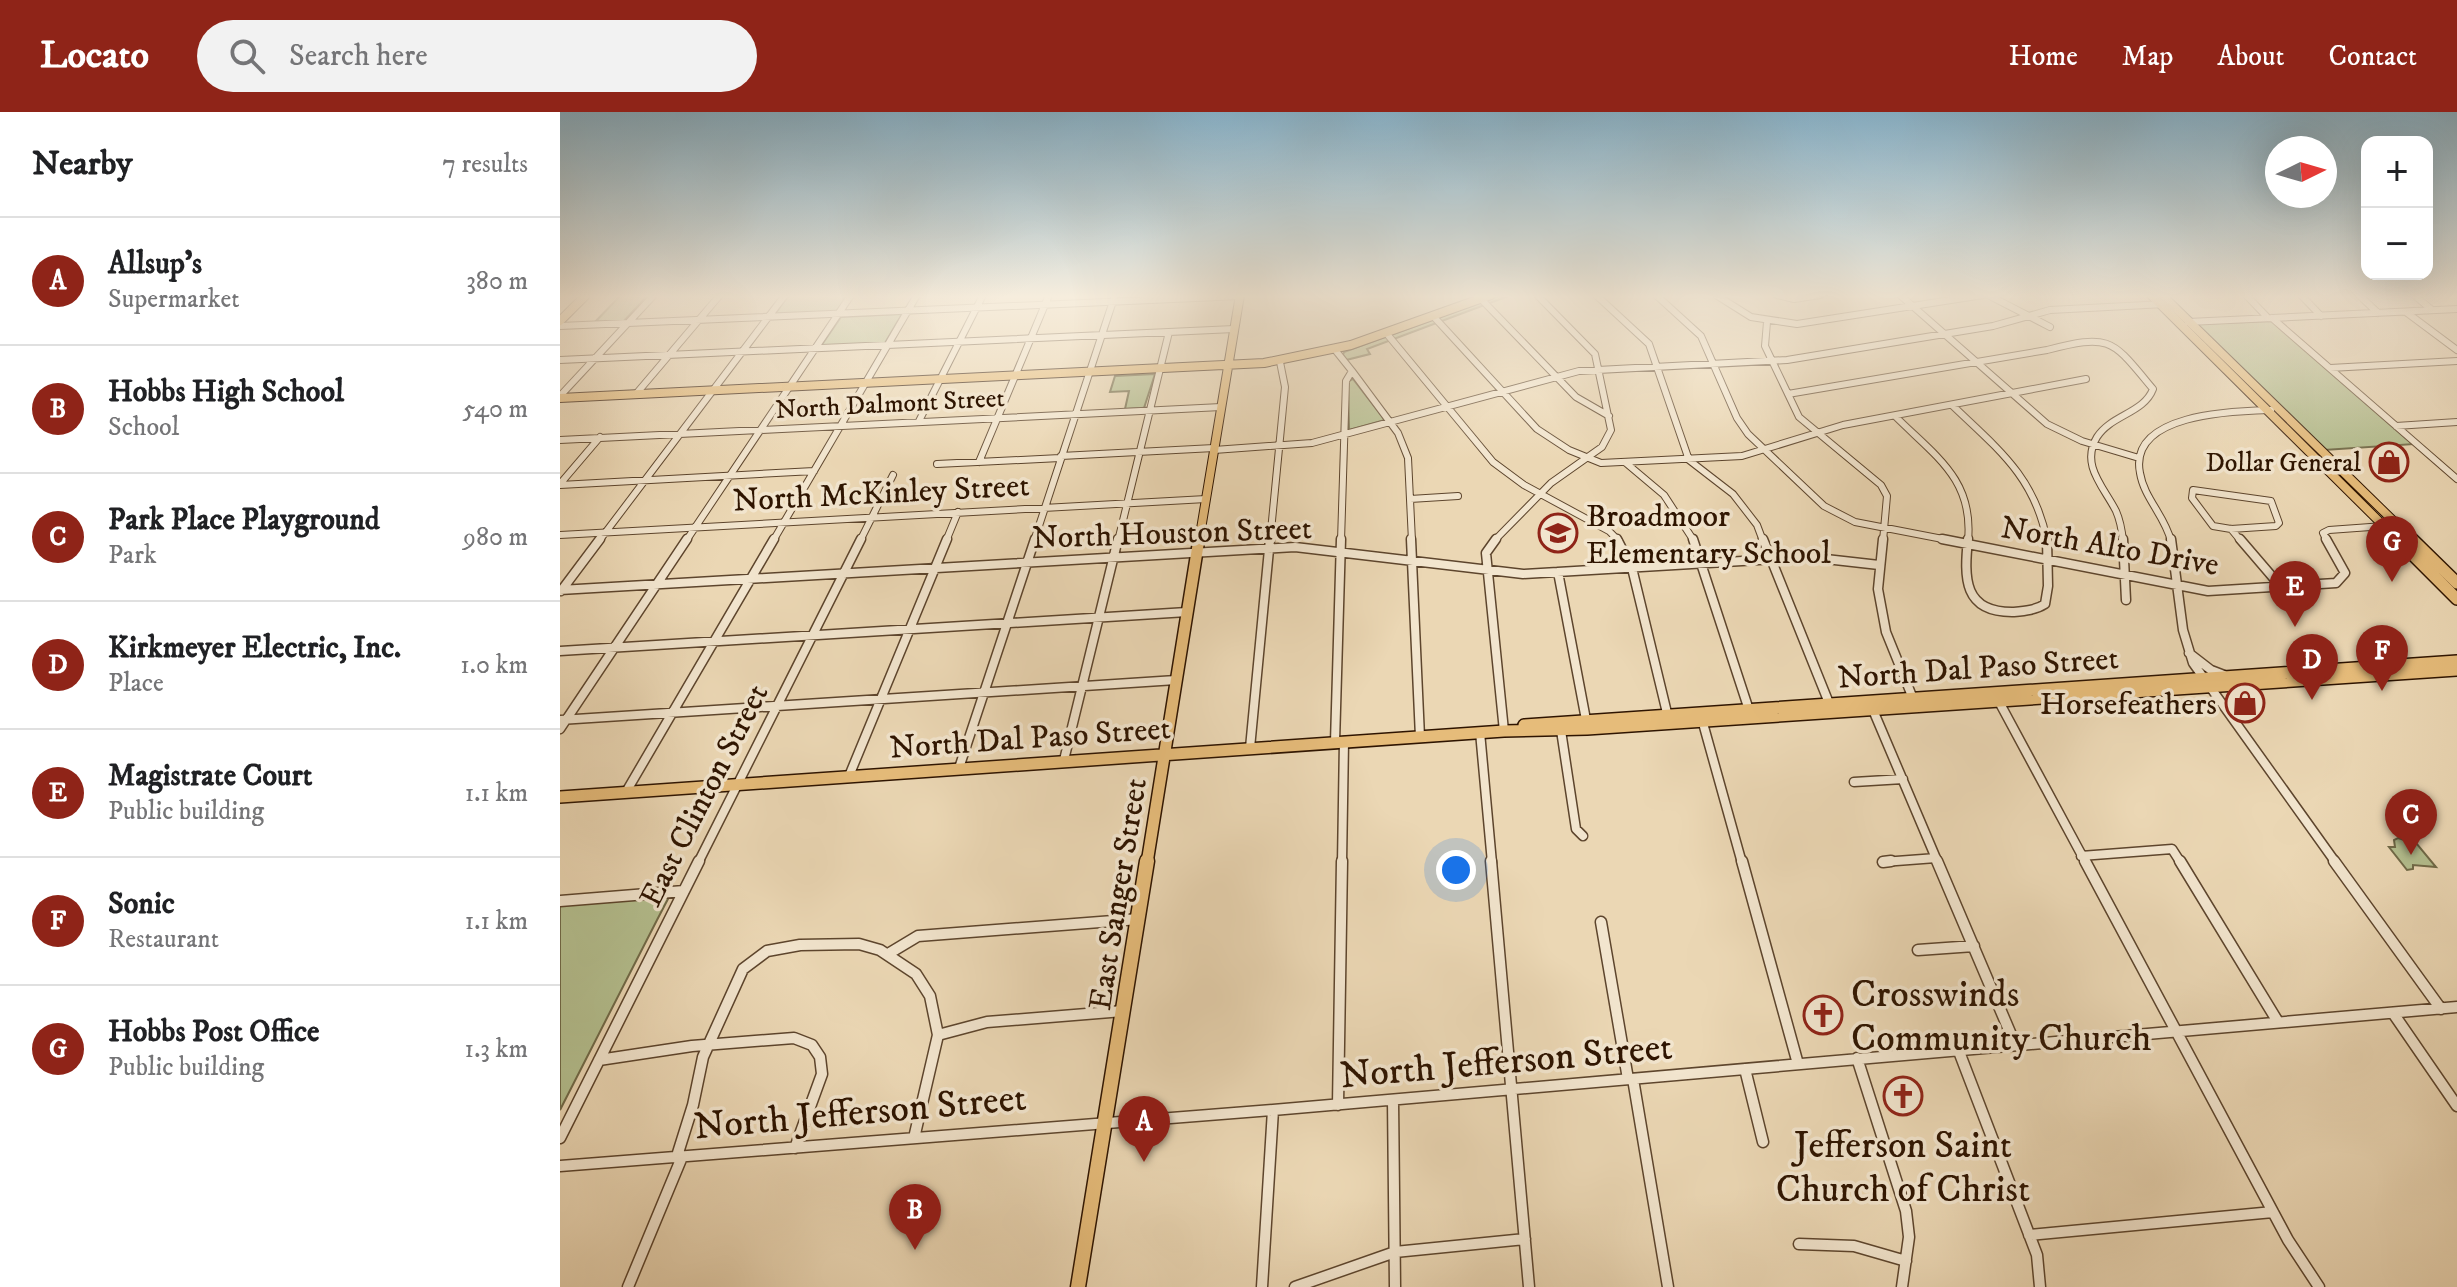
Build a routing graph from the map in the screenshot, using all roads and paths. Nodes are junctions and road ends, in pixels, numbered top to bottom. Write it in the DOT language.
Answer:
graph roads {
  1 [pos="603,350"];
  2 [pos="673,350"];
  3 [pos="782,350"];
  4 [pos="814,350"];
  5 [pos="885,350"];
  6 [pos="955,350"];
  7 [pos="1025,350"];
  8 [pos="1097,350"];
  9 [pos="1165,350"];
  10 [pos="1231,350"];
  11 [pos="1234,350"];
  12 [pos="1339,350"];
  13 [pos="1402,350"];
  14 [pos="1465,350"];
  15 [pos="1531,350"];
  16 [pos="1593,350"];
  17 [pos="1649,350"];
  18 [pos="1707,350"];
  19 [pos="1767,350"];
  20 [pos="1845,350"];
  21 [pos="1959,350"];
  22 [pos="2037,350"];
  23 [pos="2120,350"];
  24 [pos="2206,350"];
  25 [pos="2218,350"];
  26 [pos="2308,350"];
  27 [pos="1336,351"];
  28 [pos="743,352"];
  29 [pos="669,355"];
  30 [pos="595,358"];
  31 [pos="560,360"];
  32 [pos="1772,361"];
  33 [pos="2457,361"];
  34 [pos="1276,362"];
  35 [pos="1975,363"];
  36 [pos="1252,364"];
  37 [pos="1714,364"];
  38 [pos="1228,366"];
  39 [pos="1656,367"];
  40 [pos="2330,368"];
  41 [pos="1599,369"];
  42 [pos="1160,370"];
  43 [pos="1352,371"];
  44 [pos="1089,373"];
  45 [pos="1556,376"];
  46 [pos="1014,377"];
  47 [pos="2086,379"];
  48 [pos="940,380"];
  49 [pos="865,384"];
  50 [pos="789,387"];
  51 [pos="1502,390"];
  52 [pos="713,391"];
  53 [pos="636,394"];
  54 [pos="1788,394"];
  55 [pos="2016,395"];
  56 [pos="560,397"];
  57 [pos="1221,405"];
  58 [pos="1446,405"];
  59 [pos="1953,406"];
  60 [pos="2267,410"];
  61 [pos="2279,410"];
  62 [pos="1150,411"];
  63 [pos="1075,414"];
  64 [pos="1609,416"];
  65 [pos="1895,416"];
  66 [pos="998,418"];
  67 [pos="919,421"];
  68 [pos="1389,421"];
  69 [pos="2457,422"];
  70 [pos="841,426"];
  71 [pos="2396,426"];
  72 [pos="761,429"];
  73 [pos="1815,432"];
  74 [pos="681,433"];
  75 [pos="1344,434"];
  76 [pos="600,437"];
  77 [pos="560,440"];
  78 [pos="2093,444"];
  79 [pos="1280,447"];
  80 [pos="1214,449"];
  81 [pos="1765,450"];
  82 [pos="1139,452"];
  83 [pos="1060,457"];
  84 [pos="1586,458"];
  85 [pos="2139,458"];
  86 [pos="1689,460"];
  87 [pos="979,462"];
  88 [pos="1626,463"];
  89 [pos="937,464"];
  90 [pos="814,471"];
  91 [pos="893,475"];
  92 [pos="730,476"];
  93 [pos="2457,479"];
  94 [pos="646,480"];
  95 [pos="560,484"];
  96 [pos="1541,493"];
  97 [pos="1458,496"];
  98 [pos="1206,499"];
  99 [pos="1410,499"];
  100 [pos="1127,503"];
  101 [pos="1044,507"];
  102 [pos="958,512"];
  103 [pos="872,517"];
  104 [pos="784,522"];
  105 [pos="2398,525"];
  106 [pos="696,526"];
  107 [pos="2384,526"];
  108 [pos="1885,528"];
  109 [pos="2231,529"];
  110 [pos="605,532"];
  111 [pos="560,535"];
  112 [pos="1968,544"];
  113 [pos="1270,548"];
  114 [pos="1341,551"];
  115 [pos="1197,552"];
  116 [pos="1114,557"];
  117 [pos="2048,559"];
  118 [pos="1773,560"];
  119 [pos="1413,561"];
  120 [pos="1026,562"];
  121 [pos="1703,564"];
  122 [pos="1879,565"];
  123 [pos="936,567"];
  124 [pos="1632,568"];
  125 [pos="1486,571"];
  126 [pos="1558,572"];
  127 [pos="844,573"];
  128 [pos="2123,574"];
  129 [pos="752,578"];
  130 [pos="658,584"];
  131 [pos="2178,586"];
  132 [pos="2282,588"];
  133 [pos="561,591"];
  134 [pos="2455,591"];
  135 [pos="2126,600"];
  136 [pos="1978,603"];
  137 [pos="1969,609"];
  138 [pos="1187,612"];
  139 [pos="1099,617"];
  140 [pos="1007,623"];
  141 [pos="910,629"];
  142 [pos="813,635"];
  143 [pos="714,642"];
  144 [pos="614,648"];
  145 [pos="560,651"];
  146 [pos="2186,651"];
  147 [pos="2457,661"];
  148 [pos="2457,670"];
  149 [pos="2229,676"];
  150 [pos="1176,680"];
  151 [pos="2205,682"];
  152 [pos="1082,686"];
  153 [pos="983,691"];
  154 [pos="1996,696"];
  155 [pos="881,698"];
  156 [pos="1915,702"];
  157 [pos="777,706"];
  158 [pos="1831,707"];
  159 [pos="1873,710"];
  160 [pos="672,713"];
  161 [pos="1750,713"];
  162 [pos="1701,716"];
  163 [pos="1668,718"];
  164 [pos="563,720"];
  165 [pos="1586,724"];
  166 [pos="1560,726"];
  167 [pos="560,729"];
  168 [pos="1504,731"];
  169 [pos="1480,732"];
  170 [pos="1420,737"];
  171 [pos="1340,742"];
  172 [pos="1250,748"];
  173 [pos="1164,754"];
  174 [pos="1064,760"];
  175 [pos="959,768"];
  176 [pos="849,776"];
  177 [pos="1903,779"];
  178 [pos="1854,782"];
  179 [pos="738,784"];
  180 [pos="626,792"];
  181 [pos="560,797"];
  182 [pos="1583,836"];
  183 [pos="2081,856"];
  184 [pos="1936,858"];
  185 [pos="1883,862"];
  186 [pos="684,891"];
  187 [pos="560,901"];
  188 [pos="1140,919"];
  189 [pos="1601,922"];
  190 [pos="1974,946"];
  191 [pos="1918,950"];
  192 [pos="888,954"];
  193 [pos="2457,1007"];
  194 [pos="2441,1009"];
  195 [pos="1125,1011"];
  196 [pos="2393,1013"];
  197 [pos="2278,1022"];
  198 [pos="2176,1031"];
  199 [pos="938,1035"];
  200 [pos="2015,1044"];
  201 [pos="709,1045"];
  202 [pos="1958,1049"];
  203 [pos="1857,1058"];
  204 [pos="599,1060"];
  205 [pos="1798,1064"];
  206 [pos="1745,1069"];
  207 [pos="1630,1079"];
  208 [pos="1512,1090"];
  209 [pos="1393,1100"];
  210 [pos="1338,1105"];
  211 [pos="2457,1106"];
  212 [pos="1273,1110"];
  213 [pos="1106,1121"];
  214 [pos="560,1138"];
  215 [pos="914,1138"];
  216 [pos="1763,1142"];
  217 [pos="795,1148"];
  218 [pos="680,1157"];
  219 [pos="560,1166"];
  220 [pos="2273,1212"];
  221 [pos="2029,1235"];
  222 [pos="1525,1239"];
  223 [pos="1799,1244"];
  224 [pos="1395,1252"];
  225 [pos="1906,1261"];
  226 [pos="628,1287"];
  227 [pos="1078,1287"];
  228 [pos="1262,1287"];
  229 [pos="1295,1287"];
  230 [pos="1395,1287"];
  231 [pos="1529,1287"];
  232 [pos="1668,1287"];
  233 [pos="1902,1287"];
  234 [pos="2040,1287"];
  235 [pos="2319,1287"];
  1 -- 30 [label="street"];
  2 -- 29 [label="street"];
  3 -- 28 [label="street"];
  4 -- 50 [label="street"];
  5 -- 49 [label="street"];
  6 -- 48 [label="street"];
  7 -- 46 [label="street"];
  8 -- 44 [label="street"];
  9 -- 42 [label="street"];
  10 -- 38 [label="main road, East Sanger Street"];
  11 -- 34 [label="main road"];
  12 -- 27 [label="main road"];
  13 -- 58 [label="street"];
  14 -- 51 [label="street"];
  15 -- 45 [label="street"];
  16 -- 41 [label="street"];
  17 -- 39 [label="street"];
  18 -- 37 [label="street, North Alto Drive"];
  19 -- 32 [label="street"];
  20 -- 32 [label="street"];
  21 -- 35 [label="street"];
  22 -- 35 [label="street"];
  23 -- 78 [label="street"];
  24 -- 60 [label="main road"];
  25 -- 61 [label="main road"];
  26 -- 40 [label="street"];
  27 -- 34 [label="main road"];
  27 -- 43 [label="street"];
  28 -- 29 [label="street"];
  28 -- 52 [label="street"];
  29 -- 30 [label="street"];
  29 -- 53 [label="street"];
  30 -- 31 [label="street"];
  30 -- 56 [label="street"];
  32 -- 37 [label="street"];
  32 -- 54 [label="street"];
  33 -- 40 [label="street"];
  34 -- 36 [label="main road"];
  34 -- 79 [label="street"];
  35 -- 54 [label="street"];
  35 -- 55 [label="street"];
  36 -- 38 [label="main road"];
  36 -- 57 [label="main road"];
  37 -- 39 [label="street"];
  37 -- 81 [label="street, North Alto Drive"];
  38 -- 42 [label="main road"];
  38 -- 57 [label="main road, East Sanger Street"];
  39 -- 41 [label="street"];
  39 -- 86 [label="street"];
  40 -- 71 [label="street"];
  41 -- 45 [label="street"];
  41 -- 64 [label="street"];
  42 -- 44 [label="main road"];
  42 -- 62 [label="street"];
  43 -- 68 [label="street"];
  43 -- 75 [label="street"];
  44 -- 46 [label="main road"];
  44 -- 63 [label="street"];
  45 -- 51 [label="street"];
  45 -- 64 [label="street"];
  46 -- 48 [label="main road"];
  46 -- 66 [label="street"];
  47 -- 55 [label="street"];
  48 -- 49 [label="main road"];
  48 -- 67 [label="street"];
  49 -- 50 [label="main road"];
  49 -- 70 [label="street"];
  50 -- 52 [label="main road"];
  50 -- 72 [label="street"];
  51 -- 58 [label="street"];
  51 -- 84 [label="street"];
  52 -- 53 [label="main road"];
  52 -- 74 [label="street"];
  53 -- 56 [label="main road"];
  54 -- 73 [label="street"];
  55 -- 59 [label="street"];
  55 -- 78 [label="street"];
  57 -- 62 [label="street, North Dalmont Street"];
  57 -- 80 [label="main road, East Sanger Street"];
  58 -- 68 [label="street"];
  58 -- 96 [label="street"];
  59 -- 65 [label="street"];
  59 -- 117 [label="street"];
  60 -- 61 [label="street"];
  60 -- 85 [label="street"];
  60 -- 107 [label="main road"];
  61 -- 105 [label="main road"];
  62 -- 63 [label="street, North Dalmont Street"];
  62 -- 82 [label="street"];
  63 -- 66 [label="street, North Dalmont Street"];
  63 -- 83 [label="street"];
  64 -- 84 [label="street"];
  65 -- 73 [label="street"];
  65 -- 112 [label="street"];
  66 -- 67 [label="street, North Dalmont Street"];
  66 -- 87 [label="street"];
  67 -- 70 [label="street, North Dalmont Street"];
  68 -- 75 [label="street"];
  68 -- 99 [label="street"];
  69 -- 71 [label="street"];
  70 -- 72 [label="street, North Dalmont Street"];
  70 -- 90 [label="street"];
  71 -- 93 [label="street"];
  72 -- 74 [label="street, North Dalmont Street"];
  72 -- 92 [label="street"];
  73 -- 81 [label="street"];
  73 -- 108 [label="street"];
  74 -- 76 [label="street, North Dalmont Street"];
  74 -- 94 [label="street"];
  75 -- 79 [label="street"];
  75 -- 114 [label="street"];
  76 -- 77 [label="street, North Dalmont Street"];
  76 -- 95 [label="street"];
  78 -- 85 [label="street"];
  78 -- 128 [label="street"];
  79 -- 80 [label="street"];
  79 -- 113 [label="street"];
  80 -- 82 [label="street"];
  80 -- 98 [label="main road, East Sanger Street"];
  81 -- 86 [label="street"];
  81 -- 108 [label="street, North Alto Drive"];
  82 -- 83 [label="street"];
  82 -- 100 [label="street"];
  83 -- 87 [label="street"];
  83 -- 101 [label="street"];
  84 -- 88 [label="street"];
  84 -- 96 [label="street"];
  85 -- 131 [label="street"];
  86 -- 88 [label="street"];
  86 -- 118 [label="street"];
  87 -- 89 [label="street"];
  88 -- 121 [label="street"];
  90 -- 92 [label="street"];
  90 -- 104 [label="street"];
  91 -- 103 [label="street, East Clinton Street"];
  92 -- 94 [label="street"];
  92 -- 106 [label="street"];
  94 -- 95 [label="street"];
  94 -- 110 [label="street"];
  96 -- 124 [label="street"];
  96 -- 125 [label="street"];
  97 -- 99 [label="street"];
  98 -- 100 [label="street, North McKinley Street"];
  98 -- 115 [label="main road, East Sanger Street"];
  99 -- 119 [label="street"];
  100 -- 101 [label="street, North McKinley Street"];
  100 -- 116 [label="street"];
  101 -- 102 [label="street, North McKinley Street"];
  101 -- 120 [label="street"];
  102 -- 103 [label="street, North McKinley Street"];
  102 -- 123 [label="street"];
  103 -- 104 [label="street, North McKinley Street"];
  103 -- 127 [label="street, East Clinton Street"];
  104 -- 106 [label="street, North McKinley Street"];
  104 -- 129 [label="street"];
  105 -- 107 [label="street, North Alto Drive"];
  105 -- 134 [label="main road"];
  106 -- 110 [label="street, North McKinley Street"];
  106 -- 130 [label="street"];
  107 -- 132 [label="street, North Alto Drive"];
  107 -- 134 [label="main road"];
  108 -- 112 [label="street, North Alto Drive"];
  108 -- 122 [label="street"];
  109 -- 109 [label="street"];
  109 -- 132 [label="street"];
  110 -- 111 [label="street, North McKinley Street"];
  110 -- 133 [label="street"];
  112 -- 117 [label="street, North Alto Drive"];
  112 -- 136 [label="street"];
  113 -- 114 [label="street, North Houston Street"];
  113 -- 115 [label="street, North Houston Street"];
  113 -- 172 [label="street"];
  114 -- 119 [label="street, North Houston Street"];
  114 -- 171 [label="street"];
  115 -- 116 [label="street, North Houston Street"];
  115 -- 138 [label="main road, East Sanger Street"];
  116 -- 120 [label="street, North Houston Street"];
  116 -- 139 [label="street"];
  117 -- 128 [label="street, North Alto Drive"];
  117 -- 136 [label="street"];
  118 -- 121 [label="street, North Houston Street"];
  118 -- 122 [label="street, North Houston Street"];
  118 -- 158 [label="street"];
  119 -- 125 [label="street, North Houston Street"];
  119 -- 170 [label="street"];
  120 -- 123 [label="street, North Houston Street"];
  120 -- 140 [label="street"];
  121 -- 124 [label="street, North Houston Street"];
  121 -- 161 [label="street"];
  122 -- 156 [label="street"];
  123 -- 127 [label="street, North Houston Street"];
  123 -- 141 [label="street"];
  124 -- 126 [label="street, North Houston Street"];
  124 -- 163 [label="street"];
  125 -- 126 [label="street, North Houston Street"];
  125 -- 168 [label="street"];
  126 -- 165 [label="street"];
  127 -- 129 [label="street, North Houston Street"];
  127 -- 142 [label="street, East Clinton Street"];
  128 -- 131 [label="street, North Alto Drive"];
  128 -- 135 [label="street"];
  129 -- 130 [label="street, North Houston Street"];
  129 -- 143 [label="street"];
  130 -- 133 [label="street, North Houston Street"];
  130 -- 144 [label="street"];
  131 -- 132 [label="street, North Alto Drive"];
  131 -- 146 [label="street"];
  136 -- 137 [label="street"];
  138 -- 139 [label="street"];
  138 -- 150 [label="main road, East Sanger Street"];
  139 -- 140 [label="street"];
  139 -- 152 [label="street"];
  140 -- 141 [label="street"];
  140 -- 153 [label="street"];
  141 -- 142 [label="street"];
  141 -- 155 [label="street"];
  142 -- 143 [label="street"];
  142 -- 157 [label="street, East Clinton Street"];
  143 -- 144 [label="street"];
  143 -- 160 [label="street"];
  144 -- 145 [label="street"];
  144 -- 164 [label="street"];
  146 -- 149 [label="street"];
  146 -- 151 [label="street"];
  147 -- 149 [label="main road, North Dal Paso Street"];
  148 -- 151 [label="main road, North Dal Paso Street"];
  149 -- 151 [label="main road, North Dal Paso Street"];
  150 -- 152 [label="street"];
  150 -- 173 [label="main road, East Sanger Street"];
  151 -- 154 [label="main road, North Dal Paso Street"];
  151 -- 194 [label="street"];
  152 -- 153 [label="street"];
  152 -- 174 [label="street"];
  153 -- 155 [label="street"];
  153 -- 175 [label="street"];
  154 -- 156 [label="main road, North Dal Paso Street"];
  154 -- 183 [label="street"];
  155 -- 157 [label="street"];
  155 -- 176 [label="street"];
  156 -- 158 [label="main road, North Dal Paso Street"];
  156 -- 159 [label="main road, North Dal Paso Street"];
  157 -- 160 [label="street"];
  157 -- 179 [label="street, East Clinton Street"];
  158 -- 159 [label="main road, North Dal Paso Street"];
  158 -- 161 [label="main road, North Dal Paso Street"];
  159 -- 177 [label="street"];
  160 -- 164 [label="street"];
  160 -- 180 [label="street"];
  161 -- 162 [label="main road, North Dal Paso Street"];
  162 -- 163 [label="main road, North Dal Paso Street"];
  162 -- 205 [label="street"];
  163 -- 165 [label="main road, North Dal Paso Street"];
  164 -- 167 [label="street"];
  165 -- 166 [label="main road, North Dal Paso Street"];
  166 -- 168 [label="main road, North Dal Paso Street"];
  166 -- 182 [label="street"];
  168 -- 169 [label="main road, North Dal Paso Street"];
  169 -- 170 [label="main road, North Dal Paso Street"];
  169 -- 208 [label="street"];
  170 -- 171 [label="main road, North Dal Paso Street"];
  171 -- 172 [label="main road, North Dal Paso Street"];
  171 -- 210 [label="street"];
  172 -- 173 [label="main road, North Dal Paso Street"];
  173 -- 174 [label="main road, North Dal Paso Street"];
  173 -- 188 [label="main road, East Sanger Street"];
  174 -- 175 [label="main road, North Dal Paso Street"];
  175 -- 176 [label="main road, North Dal Paso Street"];
  176 -- 179 [label="main road, North Dal Paso Street"];
  177 -- 178 [label="street"];
  177 -- 184 [label="street"];
  179 -- 180 [label="main road, North Dal Paso Street"];
  179 -- 186 [label="street, East Clinton Street"];
  180 -- 181 [label="main road, North Dal Paso Street"];
  183 -- 197 [label="street"];
  183 -- 198 [label="street"];
  184 -- 185 [label="street"];
  184 -- 190 [label="street"];
  186 -- 187 [label="street"];
  186 -- 204 [label="street, East Clinton Street"];
  188 -- 192 [label="street"];
  188 -- 195 [label="main road, East Sanger Street"];
  189 -- 207 [label="street"];
  190 -- 191 [label="street"];
  190 -- 200 [label="street"];
  192 -- 199 [label="street"];
  192 -- 201 [label="street"];
  193 -- 194 [label="street, North Jefferson Street"];
  194 -- 196 [label="street, North Jefferson Street"];
  195 -- 199 [label="street"];
  195 -- 213 [label="main road, East Sanger Street"];
  196 -- 197 [label="street, North Jefferson Street"];
  196 -- 211 [label="street"];
  197 -- 198 [label="street, North Jefferson Street"];
  198 -- 200 [label="street, North Jefferson Street"];
  198 -- 220 [label="street"];
  199 -- 215 [label="street"];
  200 -- 202 [label="street, North Jefferson Street"];
  201 -- 204 [label="street"];
  201 -- 217 [label="street"];
  201 -- 218 [label="street"];
  202 -- 203 [label="street, North Jefferson Street"];
  202 -- 221 [label="street"];
  203 -- 205 [label="street, North Jefferson Street"];
  203 -- 225 [label="street"];
  204 -- 214 [label="street, East Clinton Street"];
  205 -- 206 [label="street, North Jefferson Street"];
  206 -- 207 [label="street, North Jefferson Street"];
  206 -- 216 [label="street"];
  207 -- 208 [label="street, North Jefferson Street"];
  207 -- 232 [label="street"];
  208 -- 209 [label="street, North Jefferson Street"];
  208 -- 222 [label="street"];
  209 -- 210 [label="street, North Jefferson Street"];
  209 -- 224 [label="street"];
  210 -- 212 [label="street, North Jefferson Street"];
  212 -- 213 [label="street, North Jefferson Street"];
  212 -- 228 [label="street"];
  213 -- 215 [label="street, North Jefferson Street"];
  213 -- 227 [label="main road, East Sanger Street"];
  215 -- 217 [label="street, North Jefferson Street"];
  217 -- 218 [label="street, North Jefferson Street"];
  218 -- 219 [label="street, North Jefferson Street"];
  218 -- 226 [label="street"];
  220 -- 221 [label="street"];
  220 -- 235 [label="street"];
  221 -- 234 [label="street"];
  222 -- 224 [label="street"];
  222 -- 231 [label="street"];
  223 -- 225 [label="street"];
  224 -- 229 [label="street"];
  224 -- 230 [label="street"];
  225 -- 233 [label="street"];
}
